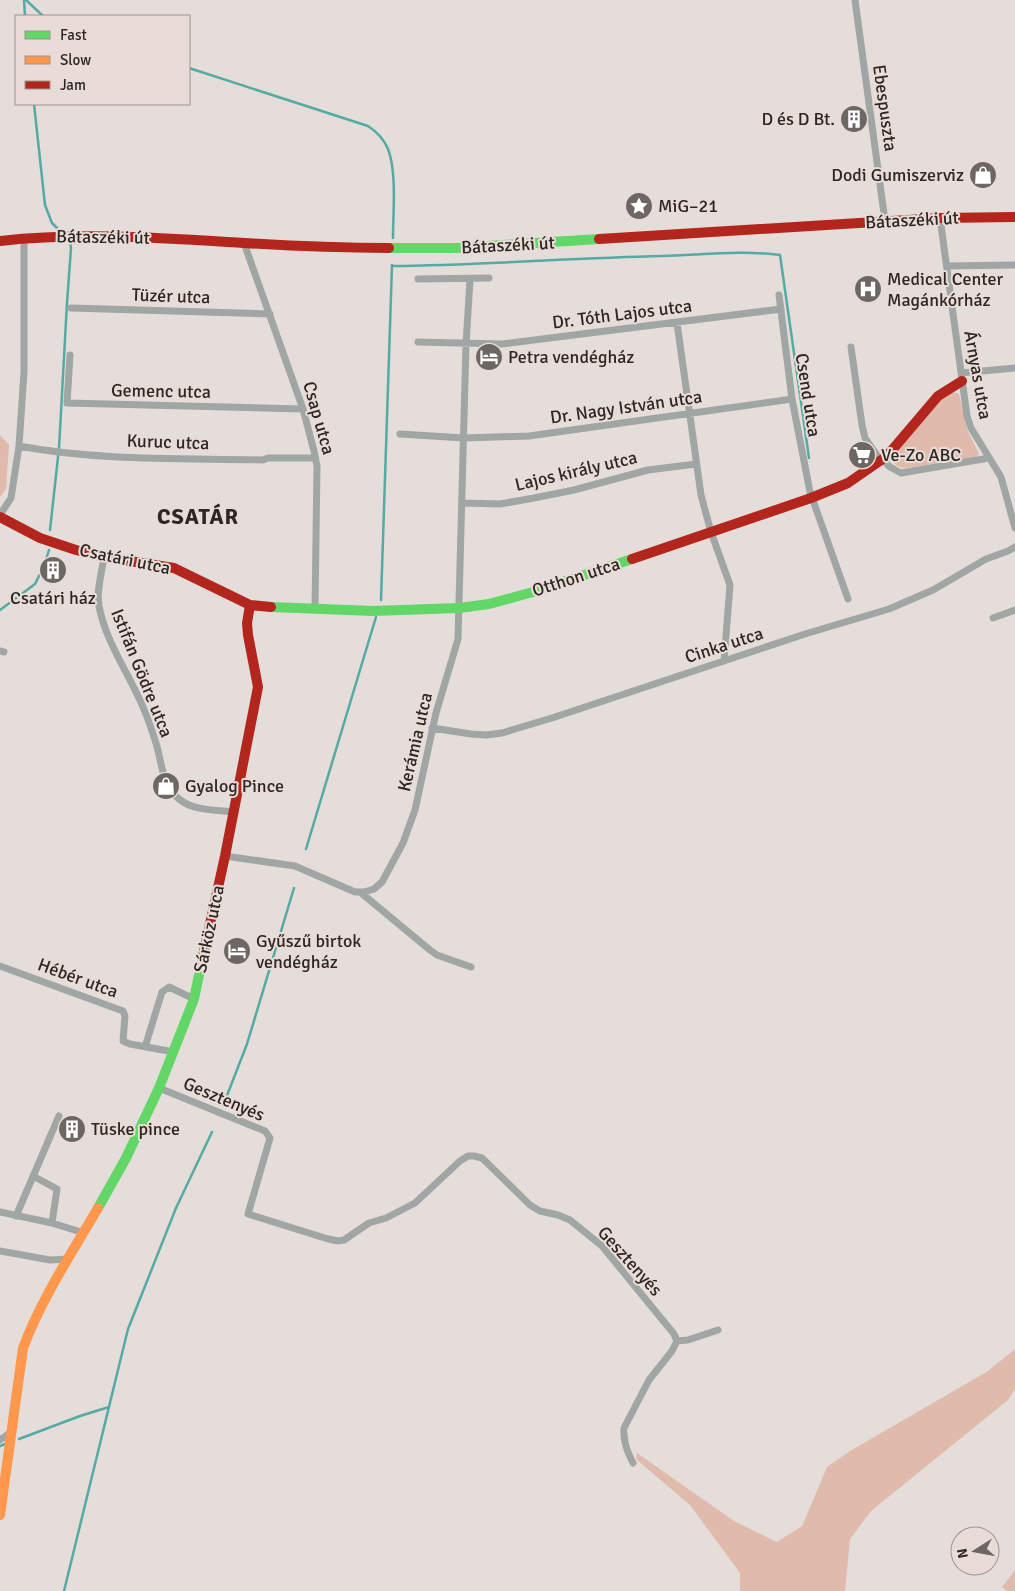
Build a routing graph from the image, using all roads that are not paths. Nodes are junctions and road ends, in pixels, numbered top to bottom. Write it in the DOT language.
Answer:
graph roads {
  1 [pos="855,0"];
  2 [pos="1015,217"];
  3 [pos="940,218"];
  4 [pos="885,221"];
  5 [pos="24,238"];
  6 [pos="0,241"];
  7 [pos="244,243"];
  8 [pos="1015,265"];
  9 [pos="947,266"];
  10 [pos="489,278"];
  11 [pos="418,279"];
  12 [pos="470,280"];
  13 [pos="779,295"];
  14 [pos="71,308"];
  15 [pos="781,309"];
  16 [pos="270,314"];
  17 [pos="677,323"];
  18 [pos="418,342"];
  19 [pos="466,344"];
  20 [pos="851,347"];
  21 [pos="70,355"];
  22 [pos="1015,368"];
  23 [pos="961,377"];
  24 [pos="792,400"];
  25 [pos="303,409"];
  26 [pos="689,414"];
  27 [pos="400,434"];
  28 [pos="464,438"];
  29 [pos="19,446"];
  30 [pos="315,458"];
  31 [pos="989,458"];
  32 [pos="882,460"];
  33 [pos="696,464"];
  34 [pos="811,498"];
  35 [pos="463,503"];
  36 [pos="0,516"];
  37 [pos="1015,528"];
  38 [pos="711,532"];
  39 [pos="1015,547"];
  40 [pos="104,557"];
  41 [pos="848,599"];
  42 [pos="250,605"];
  43 [pos="459,608"];
  44 [pos="315,609"];
  45 [pos="1015,610"];
  46 [pos="993,618"];
  47 [pos="724,661"];
  48 [pos="432,728"];
  49 [pos="234,812"];
  50 [pos="226,856"];
  51 [pos="360,892"];
  52 [pos="0,966"];
  53 [pos="471,967"];
  54 [pos="194,999"];
  55 [pos="145,1047"];
  56 [pos="174,1052"];
  57 [pos="159,1088"];
  58 [pos="58,1116"];
  59 [pos="32,1176"];
  60 [pos="0,1212"];
  61 [pos="16,1216"];
  62 [pos="52,1223"];
  63 [pos="84,1233"];
  64 [pos="0,1251"];
  65 [pos="68,1259"];
  66 [pos="718,1330"];
  67 [pos="677,1341"];
  68 [pos="11,1432"];
  69 [pos="0,1440"];
  70 [pos="632,1463"];
  71 [pos="0,1515"];
  1 -- 4 [label="street, Ebespuszta"];
  2 -- 3 [label="street, Bátaszéki út"];
  3 -- 4 [label="street, Bátaszéki út"];
  3 -- 9 [label="street, Árnyas utca"];
  4 -- 7 [label="street, Bátaszéki út"];
  5 -- 6 [label="street, Bátaszéki út"];
  5 -- 7 [label="street, Bátaszéki út"];
  5 -- 29 [label="street"];
  7 -- 16 [label="street, Csap utca"];
  8 -- 9 [label="street"];
  9 -- 23 [label="street, Árnyas utca"];
  10 -- 12 [label="street"];
  11 -- 12 [label="street"];
  12 -- 19 [label="street, Kerámia utca"];
  13 -- 15 [label="street, Csend utca"];
  14 -- 16 [label="street, Tüzér utca"];
  15 -- 17 [label="street, Dr. Tóth Lajos utca"];
  15 -- 24 [label="street, Csend utca"];
  16 -- 25 [label="street, Csap utca"];
  17 -- 19 [label="street, Dr. Tóth Lajos utca"];
  17 -- 26 [label="street"];
  18 -- 19 [label="street"];
  19 -- 28 [label="street, Kerámia utca"];
  20 -- 32 [label="street"];
  21 -- 25 [label="street, Gemenc utca"];
  22 -- 23 [label="street"];
  23 -- 31 [label="street, Árnyas utca"];
  23 -- 32 [label="street, Otthon utca"];
  24 -- 26 [label="street, Dr. Nagy István utca"];
  24 -- 34 [label="street, Csend utca"];
  25 -- 30 [label="street, Csap utca"];
  26 -- 28 [label="street, Dr. Nagy István utca"];
  26 -- 33 [label="street"];
  27 -- 28 [label="street"];
  28 -- 35 [label="street, Kerámia utca"];
  29 -- 30 [label="street, Kuruc utca"];
  29 -- 36 [label="street"];
  30 -- 44 [label="street, Csap utca"];
  31 -- 32 [label="street"];
  31 -- 37 [label="street, Árnyas utca"];
  32 -- 34 [label="street, Otthon utca"];
  33 -- 35 [label="street, Lajos király utca"];
  33 -- 38 [label="street"];
  34 -- 38 [label="street, Otthon utca"];
  34 -- 41 [label="street, Csend utca"];
  35 -- 43 [label="street, Kerámia utca"];
  36 -- 40 [label="street, Csatári utca"];
  38 -- 43 [label="street, Otthon utca"];
  38 -- 47 [label="street"];
  39 -- 47 [label="street, Cinka utca"];
  40 -- 42 [label="street, Csatári utca"];
  40 -- 49 [label="street, Istifán Gödre utca"];
  42 -- 44 [label="street, Otthon utca"];
  42 -- 49 [label="street, Sárköz utca"];
  43 -- 44 [label="street, Otthon utca"];
  43 -- 48 [label="street, Kerámia utca"];
  45 -- 46 [label="street"];
  47 -- 48 [label="street, Cinka utca"];
  48 -- 51 [label="street, Kerámia utca"];
  49 -- 50 [label="street, Sárköz utca"];
  50 -- 51 [label="street"];
  50 -- 54 [label="street, Sárköz utca"];
  51 -- 53 [label="street"];
  52 -- 55 [label="street, Hébér utca"];
  54 -- 55 [label="street"];
  54 -- 56 [label="street, Sárköz utca"];
  55 -- 56 [label="street, Hébér utca"];
  56 -- 57 [label="street, Sárköz utca"];
  57 -- 63 [label="street, Sárköz utca"];
  57 -- 67 [label="street, Gesztenyés"];
  58 -- 59 [label="street"];
  59 -- 61 [label="street"];
  59 -- 62 [label="street"];
  60 -- 61 [label="street"];
  61 -- 62 [label="street"];
  62 -- 63 [label="street"];
  63 -- 65 [label="street, Sárköz utca"];
  64 -- 65 [label="street"];
  65 -- 68 [label="street, Sárköz utca"];
  66 -- 67 [label="street"];
  67 -- 70 [label="street"];
  68 -- 69 [label="street"];
  68 -- 71 [label="street, Sárköz utca"];
}
